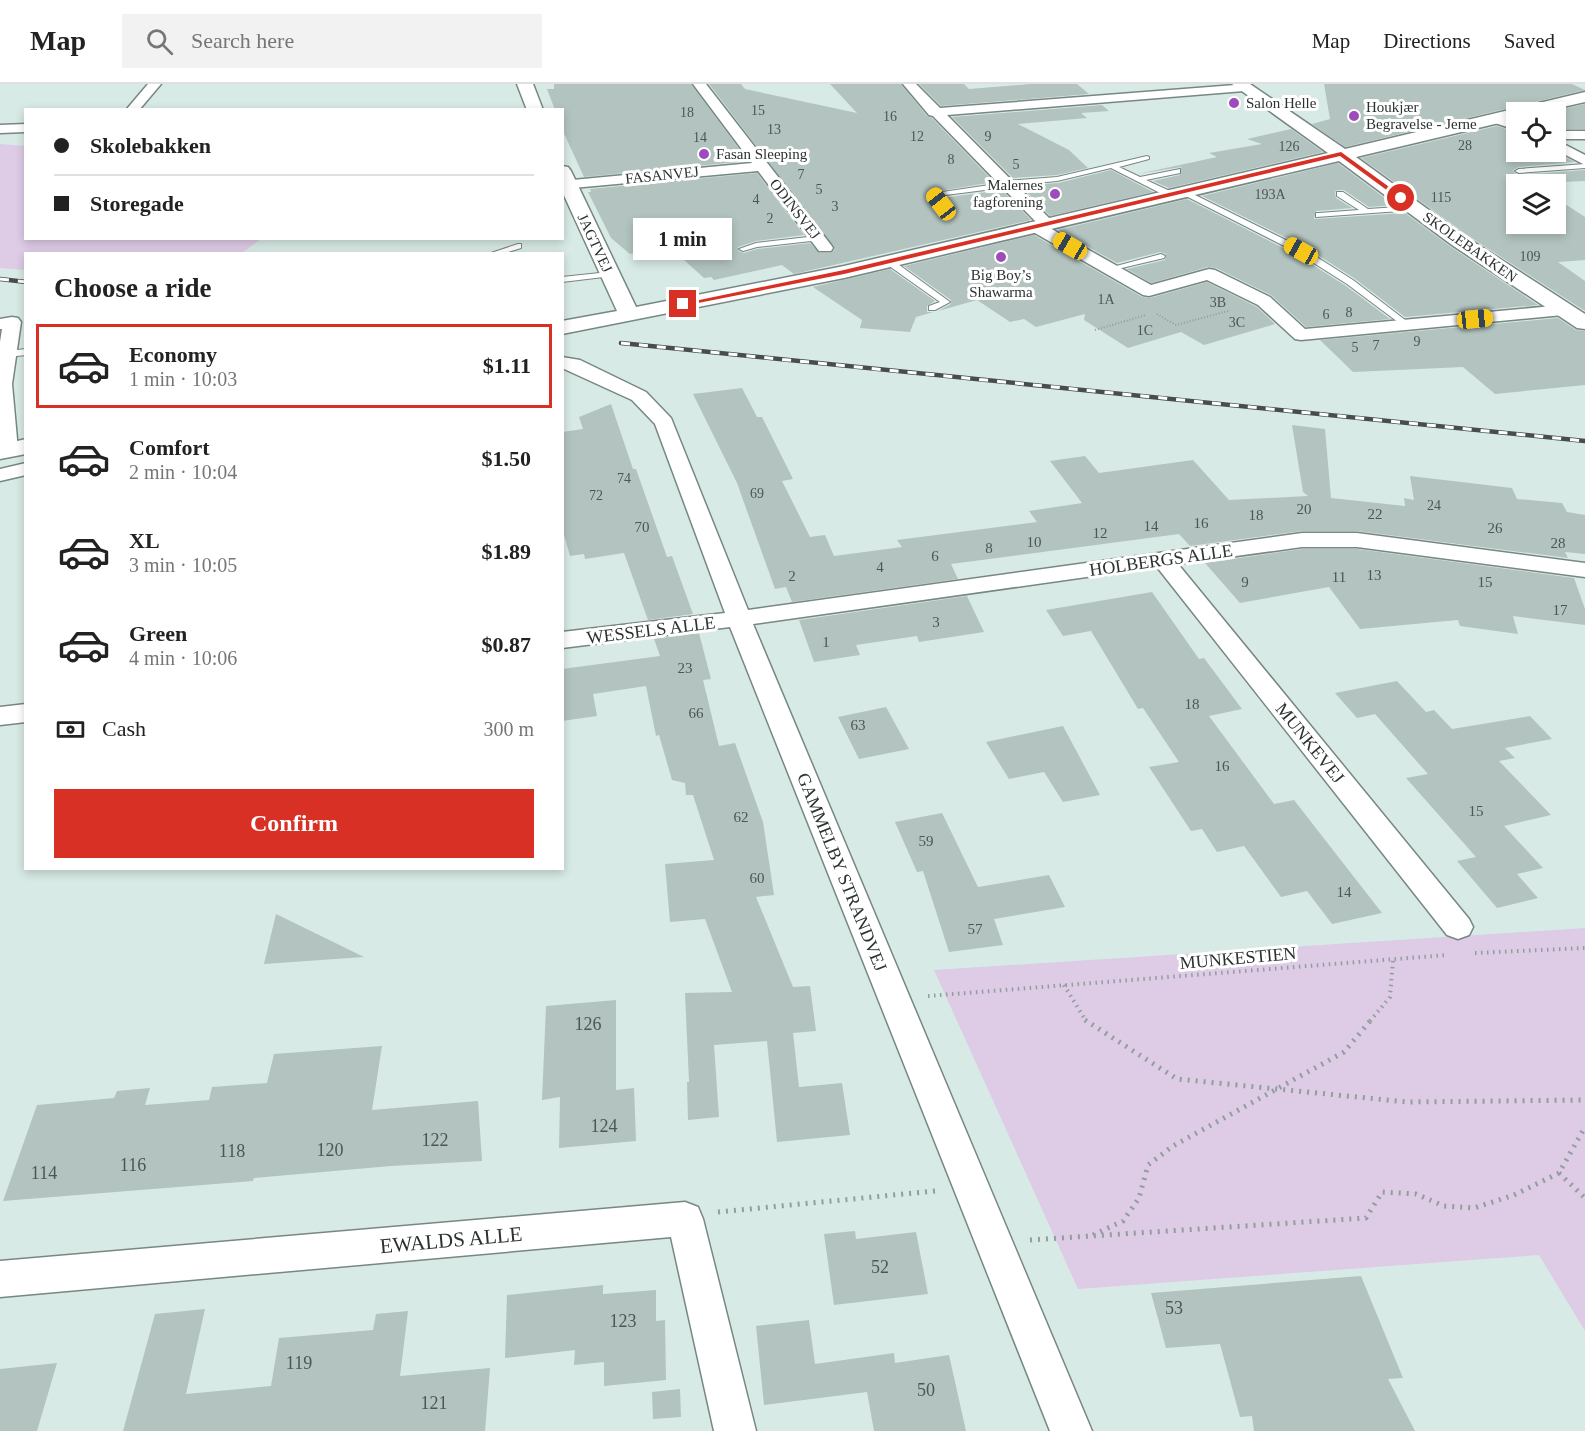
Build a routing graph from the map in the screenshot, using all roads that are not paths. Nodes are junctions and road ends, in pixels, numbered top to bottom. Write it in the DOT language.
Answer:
graph roads {
  1 [pos="155,84"];
  2 [pos="525,84"];
  3 [pos="699,84"];
  4 [pos="909,84"];
  5 [pos="1242,86"];
  6 [pos="1585,97"];
  7 [pos="1564,102"];
  8 [pos="134,108"];
  9 [pos="534,108"];
  10 [pos="934,112"];
  11 [pos="1506,117"];
  12 [pos="1497,119"];
  13 [pos="1506,122"];
  14 [pos="24,128"];
  15 [pos="0,129"];
  16 [pos="1566,135"];
  17 [pos="1585,135"];
  18 [pos="1566,150"];
  19 [pos="1341,154"];
  20 [pos="1147,158"];
  21 [pos="1585,161"];
  22 [pos="762,166"];
  23 [pos="1112,166"];
  24 [pos="1585,166"];
  25 [pos="1177,171"];
  26 [pos="1519,171"];
  27 [pos="1139,179"];
  28 [pos="564,180"];
  29 [pos="1007,184"];
  30 [pos="1176,193"];
  31 [pos="1340,194"];
  32 [pos="1414,208"];
  33 [pos="1366,211"];
  34 [pos="948,213"];
  35 [pos="1319,215"];
  36 [pos="1040,224"];
  37 [pos="821,243"];
  38 [pos="518,246"];
  39 [pos="743,249"];
  40 [pos="498,252"];
  41 [pos="1161,256"];
  42 [pos="888,261"];
  43 [pos="1109,269"];
  44 [pos="609,274"];
  45 [pos="564,279"];
  46 [pos="932,308"];
  47 [pos="1563,310"];
  48 [pos="629,314"];
  49 [pos="1585,323"];
  50 [pos="0,324"];
  51 [pos="1409,326"];
  52 [pos="564,328"];
  53 [pos="17,353"];
  54 [pos="564,362"];
  55 [pos="11,449"];
  56 [pos="24,470"];
  57 [pos="0,475"];
  58 [pos="1162,560"];
  59 [pos="1585,570"];
  60 [pos="739,619"];
  61 [pos="564,640"];
  62 [pos="24,713"];
  63 [pos="0,716"];
  64 [pos="1458,927"];
  65 [pos="0,1279"];
  66 [pos="735,1431"];
  67 [pos="1071,1431"];
  1 -- 8 [label="street"];
  2 -- 9 [label="street"];
  3 -- 22 [label="street, ODINSVEJ"];
  4 -- 10 [label="street"];
  5 -- 10 [label="street"];
  5 -- 19 [label="street, SKOLEBAKKEN"];
  6 -- 7 [label="street"];
  10 -- 29 [label="street"];
  11 -- 12 [label="street"];
  12 -- 13 [label="street"];
  12 -- 19 [label="street"];
  14 -- 15 [label="street"];
  16 -- 17 [label="street"];
  18 -- 21 [label="street"];
  19 -- 30 [label="street"];
  19 -- 32 [label="street, SKOLEBAKKEN"];
  20 -- 23 [label="lane"];
  22 -- 28 [label="street, FASANVEJ"];
  22 -- 37 [label="street, ODINSVEJ"];
  23 -- 27 [label="lane"];
  23 -- 29 [label="lane"];
  24 -- 26 [label="lane"];
  25 -- 27 [label="lane"];
  27 -- 30 [label="lane"];
  28 -- 44 [label="street, JAGTVEJ"];
  29 -- 34 [label="lane"];
  29 -- 36 [label="street"];
  30 -- 36 [label="street"];
  30 -- 51 [label="lane"];
  31 -- 33 [label="lane"];
  32 -- 33 [label="lane"];
  32 -- 47 [label="street, SKOLEBAKKEN"];
  33 -- 35 [label="lane"];
  36 -- 42 [label="street"];
  36 -- 43 [label="street"];
  37 -- 39 [label="lane"];
  38 -- 40 [label="lane"];
  41 -- 43 [label="lane"];
  42 -- 46 [label="lane"];
  42 -- 48 [label="street"];
  43 -- 51 [label="street"];
  44 -- 45 [label="lane"];
  44 -- 48 [label="street, JAGTVEJ"];
  47 -- 49 [label="street, SKOLEBAKKEN"];
  47 -- 51 [label="street"];
  48 -- 52 [label="street"];
  50 -- 53 [label="street"];
  53 -- 55 [label="street"];
  54 -- 60 [label="street, GAMMELBY STRANDVEJ"];
  56 -- 57 [label="street"];
  58 -- 59 [label="street, HOLBERGS ALLE"];
  58 -- 60 [label="street, HOLBERGS ALLE"];
  58 -- 64 [label="street, MUNKEVEJ"];
  60 -- 61 [label="street, WESSELS ALLE"];
  60 -- 67 [label="street, GAMMELBY STRANDVEJ"];
  62 -- 63 [label="street"];
  65 -- 66 [label="street, EWALDS ALLE"];
}
